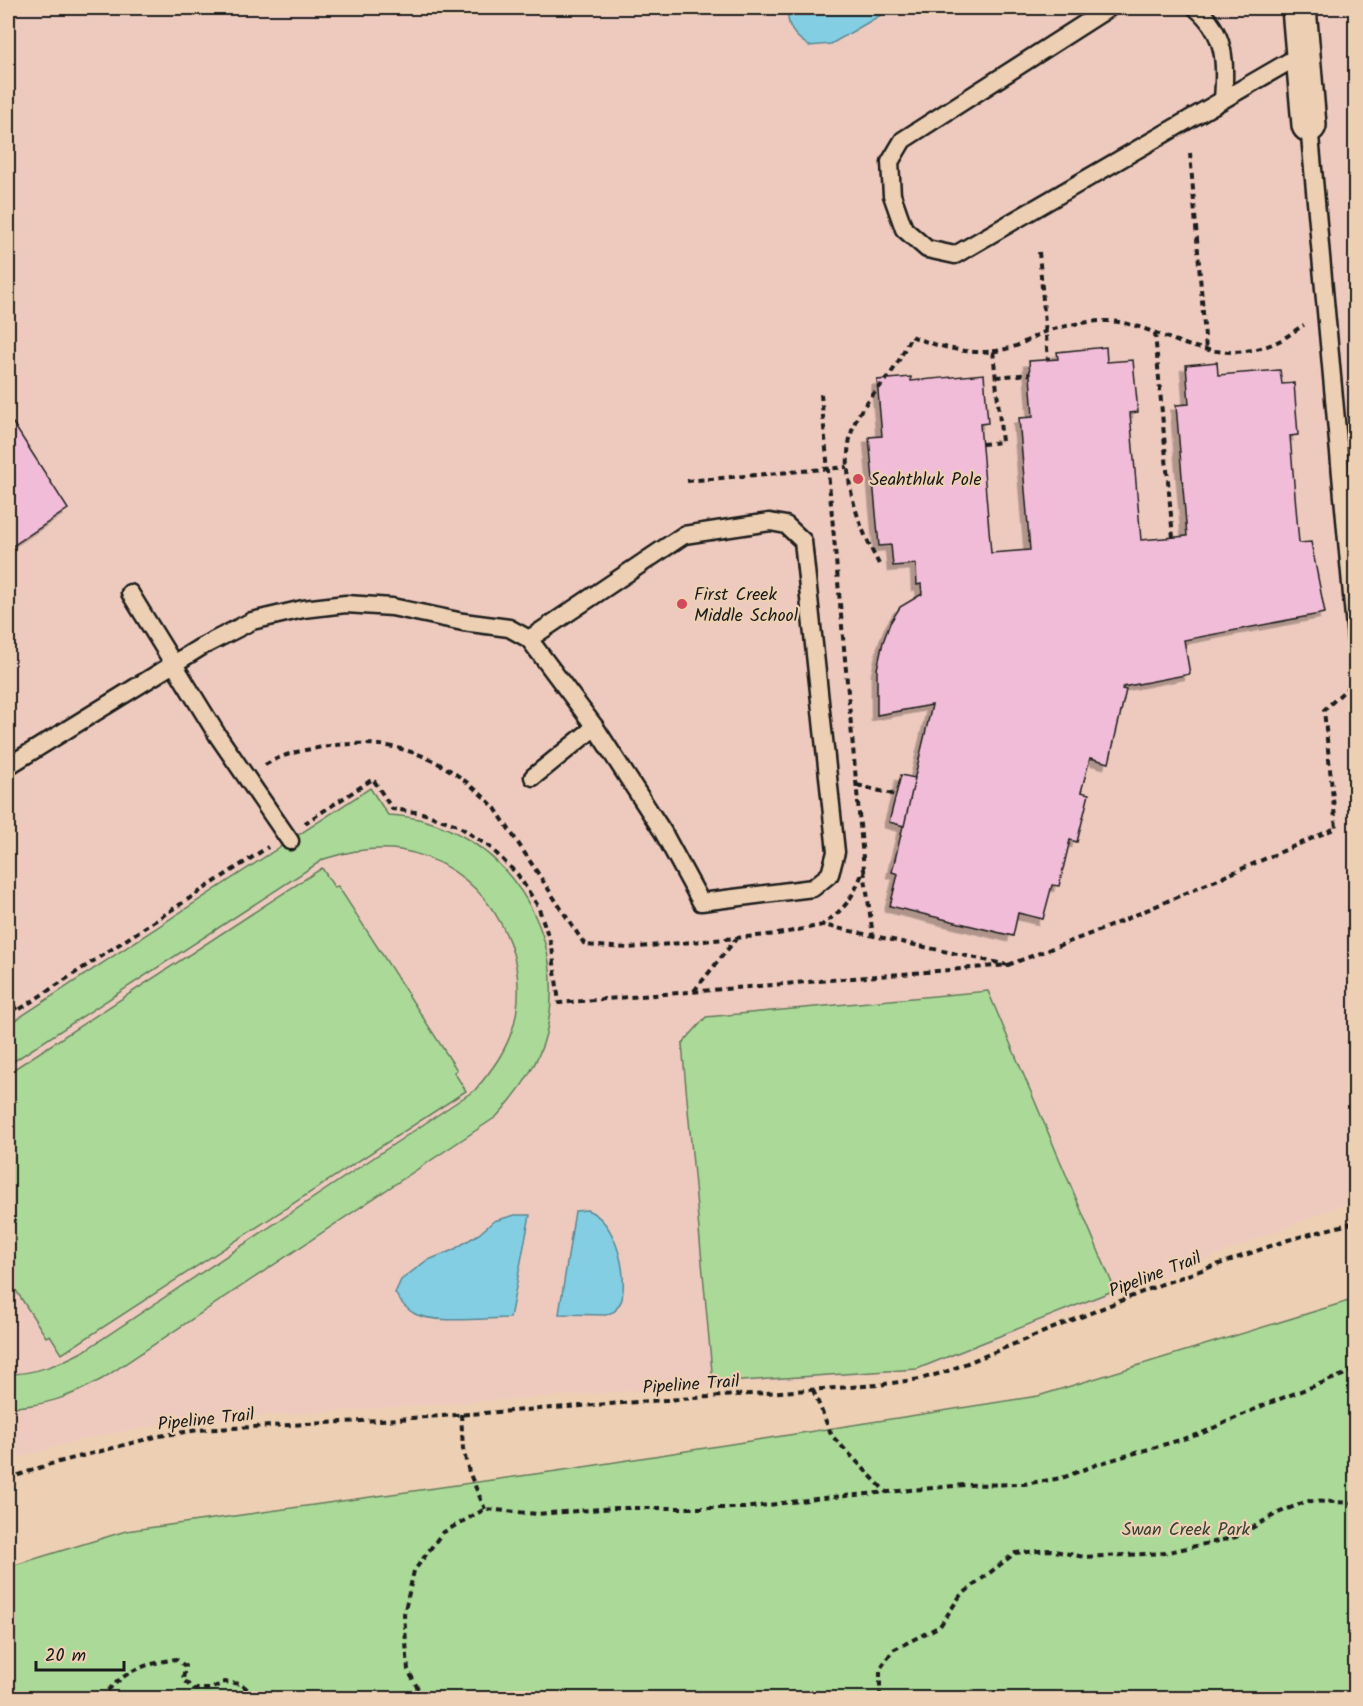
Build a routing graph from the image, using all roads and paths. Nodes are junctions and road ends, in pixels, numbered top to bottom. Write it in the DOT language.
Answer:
graph roads {
  1 [pos="1109,8"];
  2 [pos="1196,8"];
  3 [pos="1299,8"];
  4 [pos="1302,54"];
  5 [pos="1223,99"];
  6 [pos="1309,125"];
  7 [pos="1190,153"];
  8 [pos="1039,252"];
  9 [pos="1305,324"];
  10 [pos="1046,332"];
  11 [pos="1155,333"];
  12 [pos="993,350"];
  13 [pos="1206,350"];
  14 [pos="1048,360"];
  15 [pos="1030,374"];
  16 [pos="996,377"];
  17 [pos="821,394"];
  18 [pos="982,444"];
  19 [pos="847,467"];
  20 [pos="828,469"];
  21 [pos="687,480"];
  22 [pos="1173,538"];
  23 [pos="879,564"];
  24 [pos="130,593"];
  25 [pos="530,639"];
  26 [pos="1356,639"];
  27 [pos="174,664"];
  28 [pos="1356,680"];
  29 [pos="595,727"];
  30 [pos="8,766"];
  31 [pos="262,767"];
  32 [pos="533,777"];
  33 [pos="857,785"];
  34 [pos="896,795"];
  35 [pos="288,838"];
  36 [pos="864,869"];
  37 [pos="823,924"];
  38 [pos="873,936"];
  39 [pos="736,938"];
  40 [pos="1008,965"];
  41 [pos="694,991"];
  42 [pos="8,996"];
  43 [pos="1356,1222"];
  44 [pos="1356,1370"];
  45 [pos="813,1390"];
  46 [pos="462,1414"];
  47 [pos="8,1479"];
  48 [pos="886,1492"];
  49 [pos="1356,1503"];
  50 [pos="484,1509"];
  51 [pos="100,1698"];
  52 [pos="258,1698"];
  53 [pos="423,1698"];
  54 [pos="880,1698"];
  1 -- 5 [label="lane"];
  2 -- 5 [label="lane"];
  3 -- 4 [label="street"];
  4 -- 5 [label="lane"];
  4 -- 6 [label="street"];
  6 -- 26 [label="lane"];
  7 -- 13 [label="path"];
  8 -- 10 [label="path"];
  9 -- 13 [label="path"];
  10 -- 11 [label="path"];
  10 -- 12 [label="path"];
  10 -- 14 [label="path"];
  11 -- 13 [label="path"];
  11 -- 22 [label="path"];
  12 -- 16 [label="path"];
  12 -- 19 [label="path"];
  15 -- 16 [label="path"];
  16 -- 18 [label="path"];
  17 -- 20 [label="path"];
  19 -- 20 [label="path"];
  19 -- 23 [label="path"];
  20 -- 21 [label="path"];
  20 -- 33 [label="path"];
  24 -- 27 [label="lane"];
  25 -- 27 [label="lane"];
  25 -- 29 [label="lane"];
  25 -- 29 [label="lane"];
  27 -- 30 [label="lane"];
  27 -- 35 [label="lane"];
  28 -- 40 [label="path"];
  29 -- 32 [label="lane"];
  31 -- 39 [label="path"];
  33 -- 34 [label="path"];
  33 -- 36 [label="path"];
  35 -- 41 [label="path"];
  35 -- 42 [label="path"];
  36 -- 37 [label="path"];
  36 -- 38 [label="path"];
  37 -- 38 [label="path"];
  37 -- 39 [label="path"];
  38 -- 40 [label="path"];
  39 -- 41 [label="path"];
  40 -- 41 [label="path"];
  43 -- 45 [label="path, Pipeline Trail"];
  44 -- 48 [label="path"];
  45 -- 46 [label="path, Pipeline Trail"];
  45 -- 48 [label="path"];
  46 -- 47 [label="path, Pipeline Trail"];
  46 -- 50 [label="path"];
  48 -- 50 [label="path"];
  49 -- 54 [label="path"];
  50 -- 53 [label="path"];
  51 -- 52 [label="path"];
}
